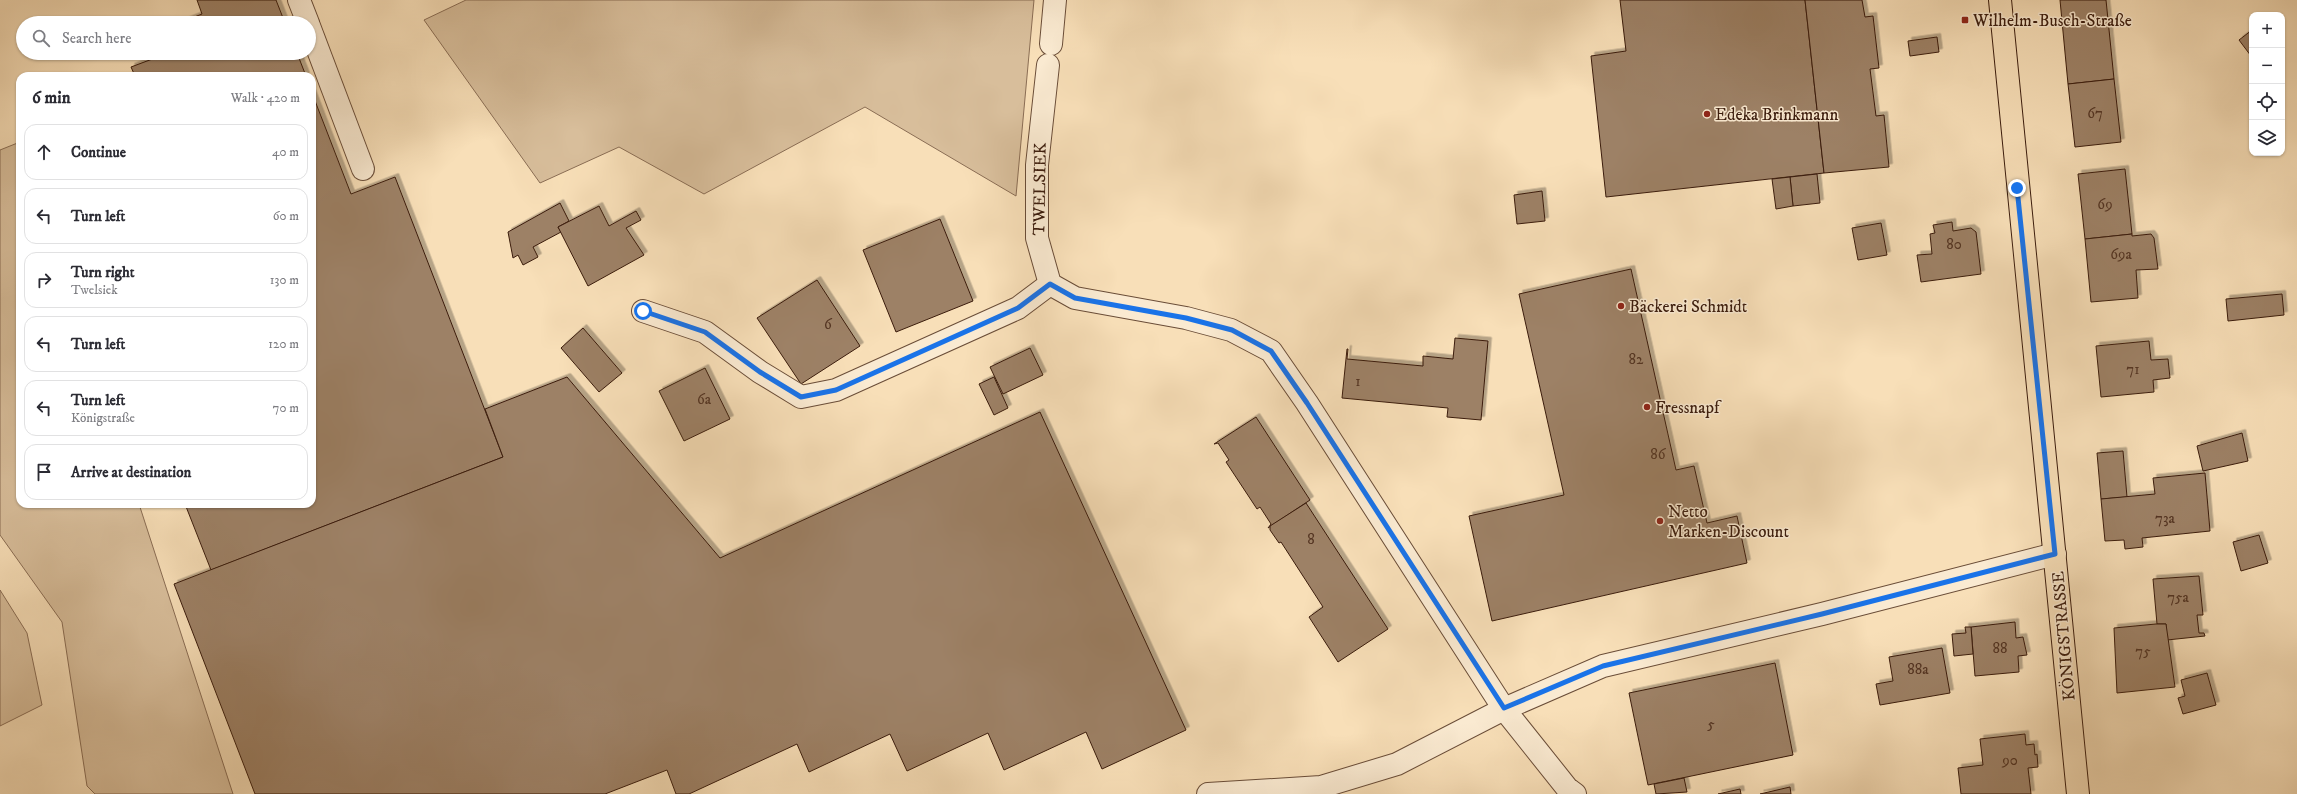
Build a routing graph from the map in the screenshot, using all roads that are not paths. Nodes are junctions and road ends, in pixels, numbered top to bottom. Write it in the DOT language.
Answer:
graph roads {
  1 [pos="299,0"];
  2 [pos="1055,0"];
  3 [pos="2000,0"];
  4 [pos="305,16"];
  5 [pos="1051,44"];
  6 [pos="316,45"];
  7 [pos="1048,65"];
  8 [pos="363,169"];
  9 [pos="1050,284"];
  10 [pos="643,311"];
  11 [pos="2055,554"];
  12 [pos="1504,708"];
  13 [pos="1566,792"];
  14 [pos="1208,794"];
  15 [pos="2078,794"];
  1 -- 4 [label="street"];
  2 -- 5 [label="street"];
  3 -- 11 [label="main road, KÖNIGSTRASSE"];
  6 -- 8 [label="street"];
  7 -- 9 [label="street, TWELSIEK"];
  9 -- 10 [label="street"];
  9 -- 12 [label="street"];
  11 -- 12 [label="street"];
  11 -- 15 [label="main road, KÖNIGSTRASSE"];
  12 -- 13 [label="street"];
  12 -- 14 [label="street"];
}
